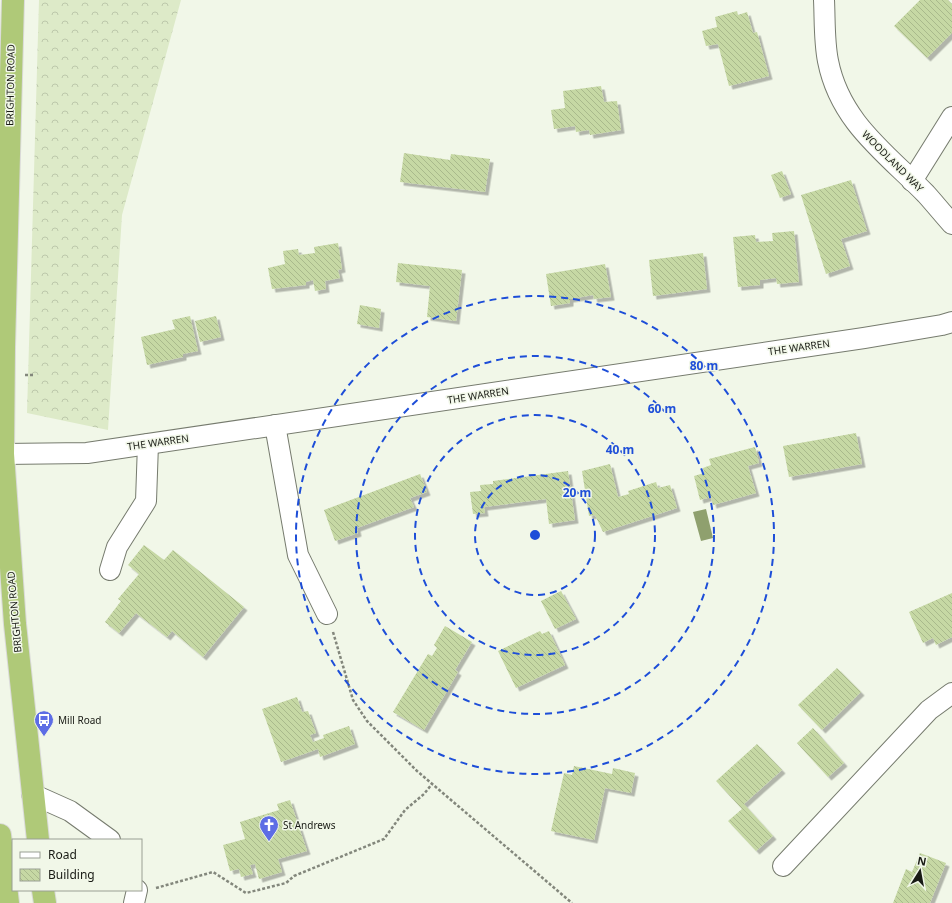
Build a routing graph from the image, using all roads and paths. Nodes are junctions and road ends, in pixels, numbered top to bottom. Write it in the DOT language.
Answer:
graph roads {
  1 [pos="13,0"];
  2 [pos="824,0"];
  3 [pos="952,118"];
  4 [pos="912,181"];
  5 [pos="952,224"];
  6 [pos="952,322"];
  7 [pos="275,425"];
  8 [pos="148,444"];
  9 [pos="3,454"];
  10 [pos="110,570"];
  11 [pos="327,614"];
  12 [pos="952,693"];
  13 [pos="432,784"];
  14 [pos="32,794"];
  15 [pos="0,835"];
  16 [pos="38,839"];
  17 [pos="109,839"];
  18 [pos="783,866"];
  19 [pos="43,891"];
  20 [pos="136,895"];
  21 [pos="8,903"];
  22 [pos="45,903"];
  23 [pos="572,903"];
  1 -- 9 [label="highway, BRIGHTON ROAD"];
  2 -- 4 [label="street, WOODLAND WAY"];
  3 -- 4 [label="street"];
  4 -- 5 [label="street, WOODLAND WAY"];
  6 -- 7 [label="street, THE WARREN"];
  7 -- 8 [label="street, THE WARREN"];
  7 -- 11 [label="street"];
  8 -- 9 [label="street, THE WARREN"];
  8 -- 10 [label="street"];
  9 -- 14 [label="highway, BRIGHTON ROAD"];
  11 -- 13 [label="path"];
  12 -- 18 [label="street"];
  13 -- 20 [label="path"];
  13 -- 23 [label="path"];
  14 -- 16 [label="highway, BRIGHTON ROAD"];
  14 -- 17 [label="street"];
  15 -- 21 [label="highway"];
  19 -- 22 [label="highway"];
}
